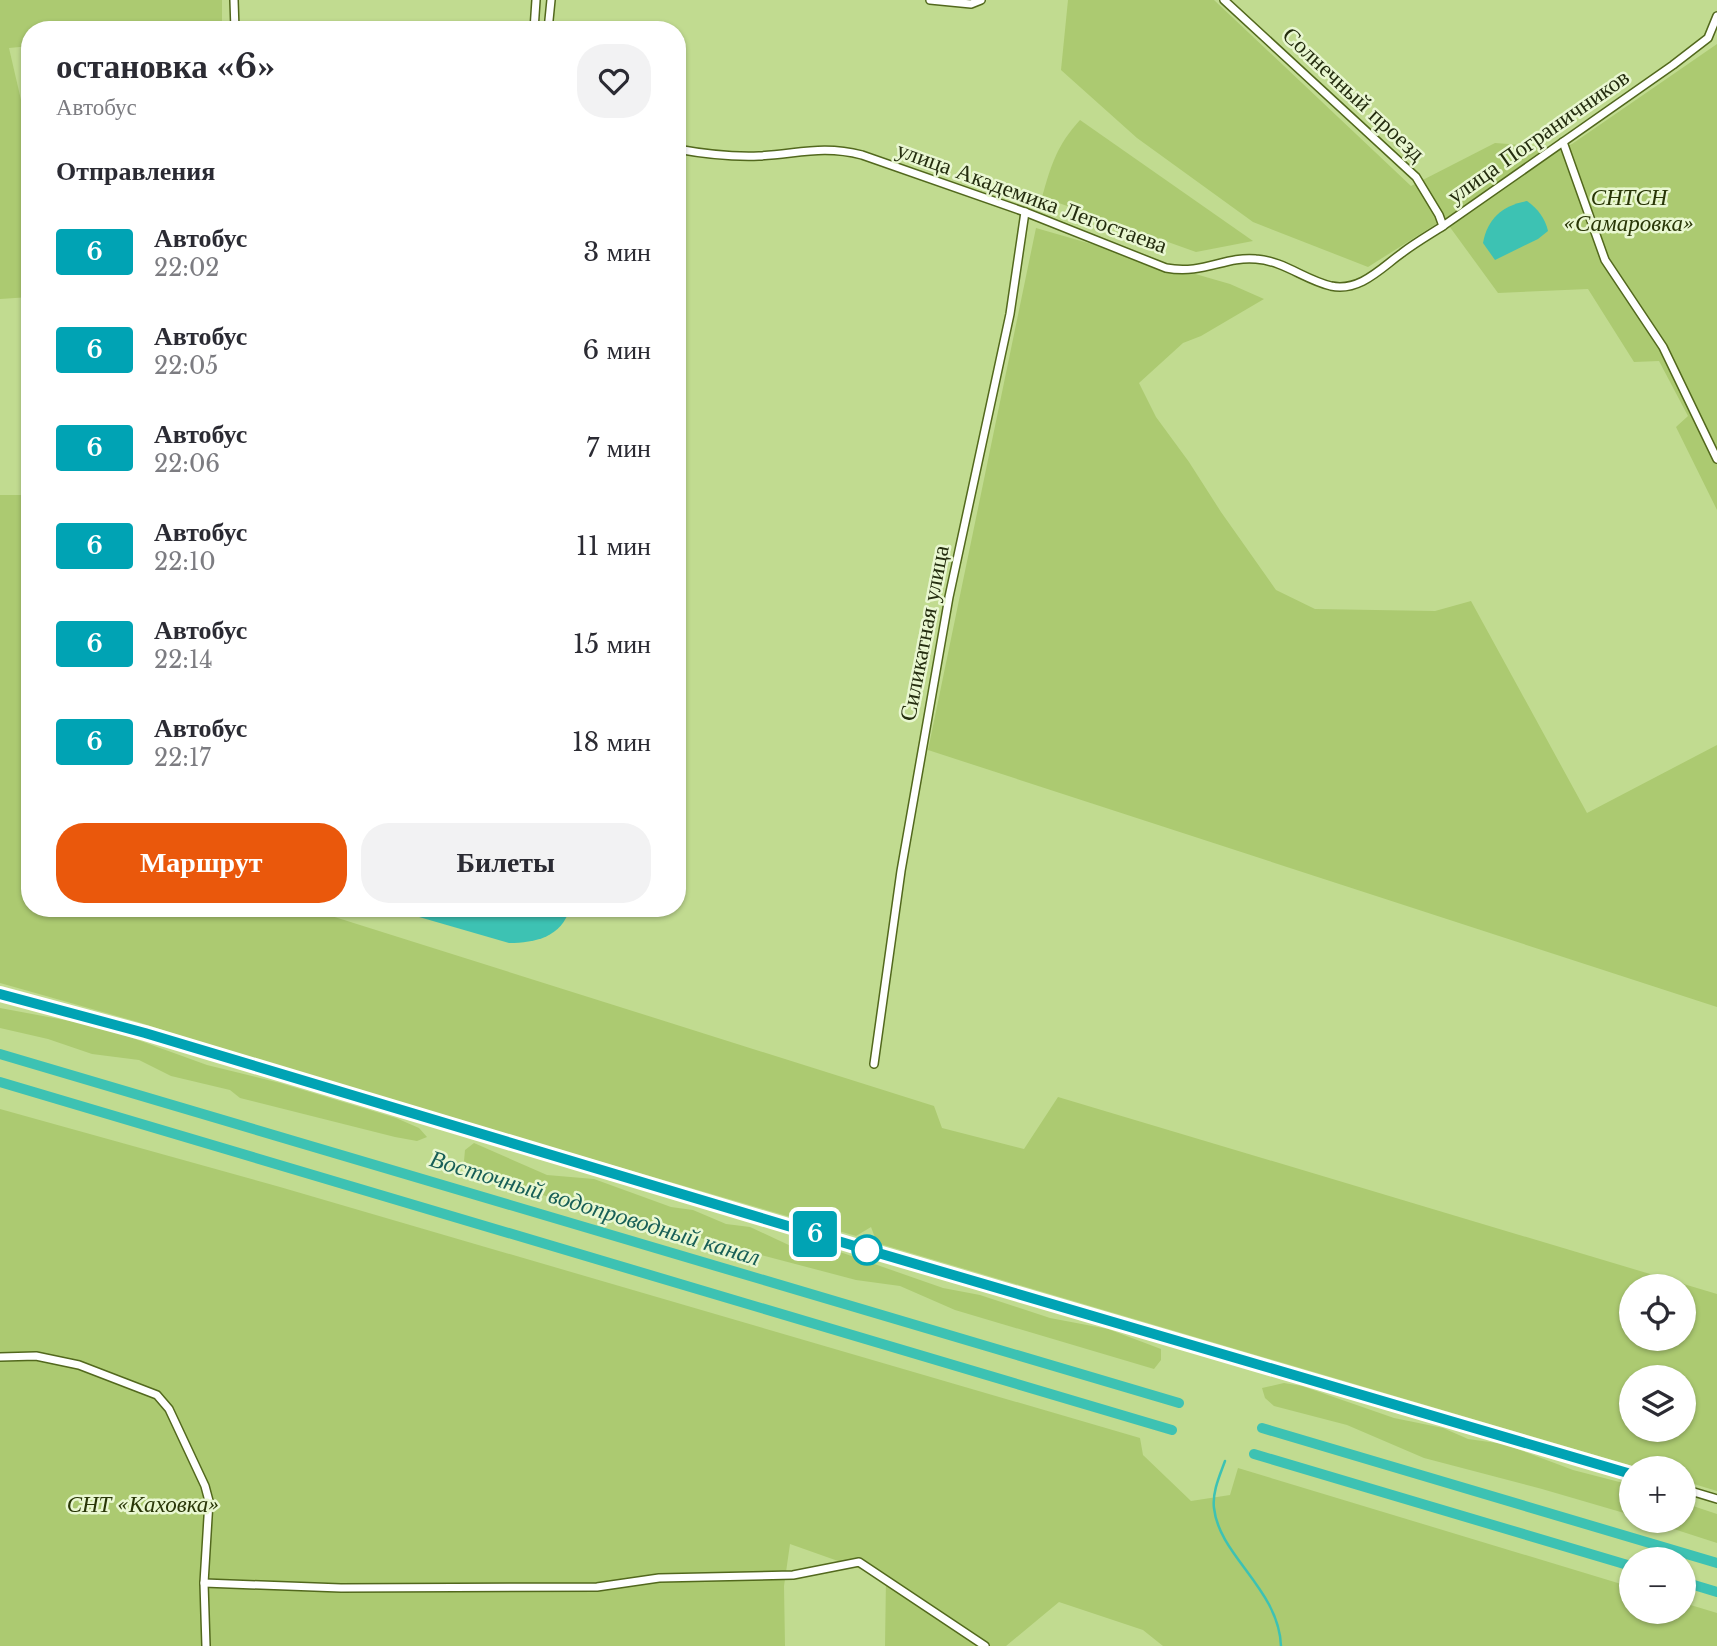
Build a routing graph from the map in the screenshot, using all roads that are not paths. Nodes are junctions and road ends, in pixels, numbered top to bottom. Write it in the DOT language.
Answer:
graph roads {
  1 [pos="234,0"];
  2 [pos="536,0"];
  3 [pos="551,0"];
  4 [pos="930,0"];
  5 [pos="981,0"];
  6 [pos="1224,0"];
  7 [pos="1717,16"];
  8 [pos="235,21"];
  9 [pos="535,21"];
  10 [pos="549,21"];
  11 [pos="1563,142"];
  12 [pos="686,150"];
  13 [pos="1025,212"];
  14 [pos="1443,226"];
  15 [pos="1368,279"];
  16 [pos="1717,459"];
  17 [pos="0,994"];
  18 [pos="874,1064"];
  19 [pos="0,1357"];
  20 [pos="1619,1470"];
  21 [pos="1696,1493"];
  22 [pos="1717,1499"];
  23 [pos="204,1583"];
  24 [pos="206,1646"];
  25 [pos="985,1646"];
  1 -- 8 [label="street"];
  2 -- 9 [label="street"];
  3 -- 10 [label="street"];
  4 -- 5 [label="street"];
  6 -- 14 [label="street, Солнечный проезд"];
  7 -- 11 [label="street, улица Пограничников"];
  11 -- 14 [label="street, улица Пограничников"];
  11 -- 16 [label="street"];
  12 -- 13 [label="street, улица Академика Легостаева"];
  13 -- 15 [label="street, улица Академика Легостаева"];
  13 -- 18 [label="street, Силикатная улица"];
  14 -- 15 [label="street, улица Пограничников"];
  17 -- 20 [label="street"];
  19 -- 23 [label="street"];
  21 -- 22 [label="street"];
  23 -- 24 [label="street"];
  23 -- 25 [label="street"];
}
